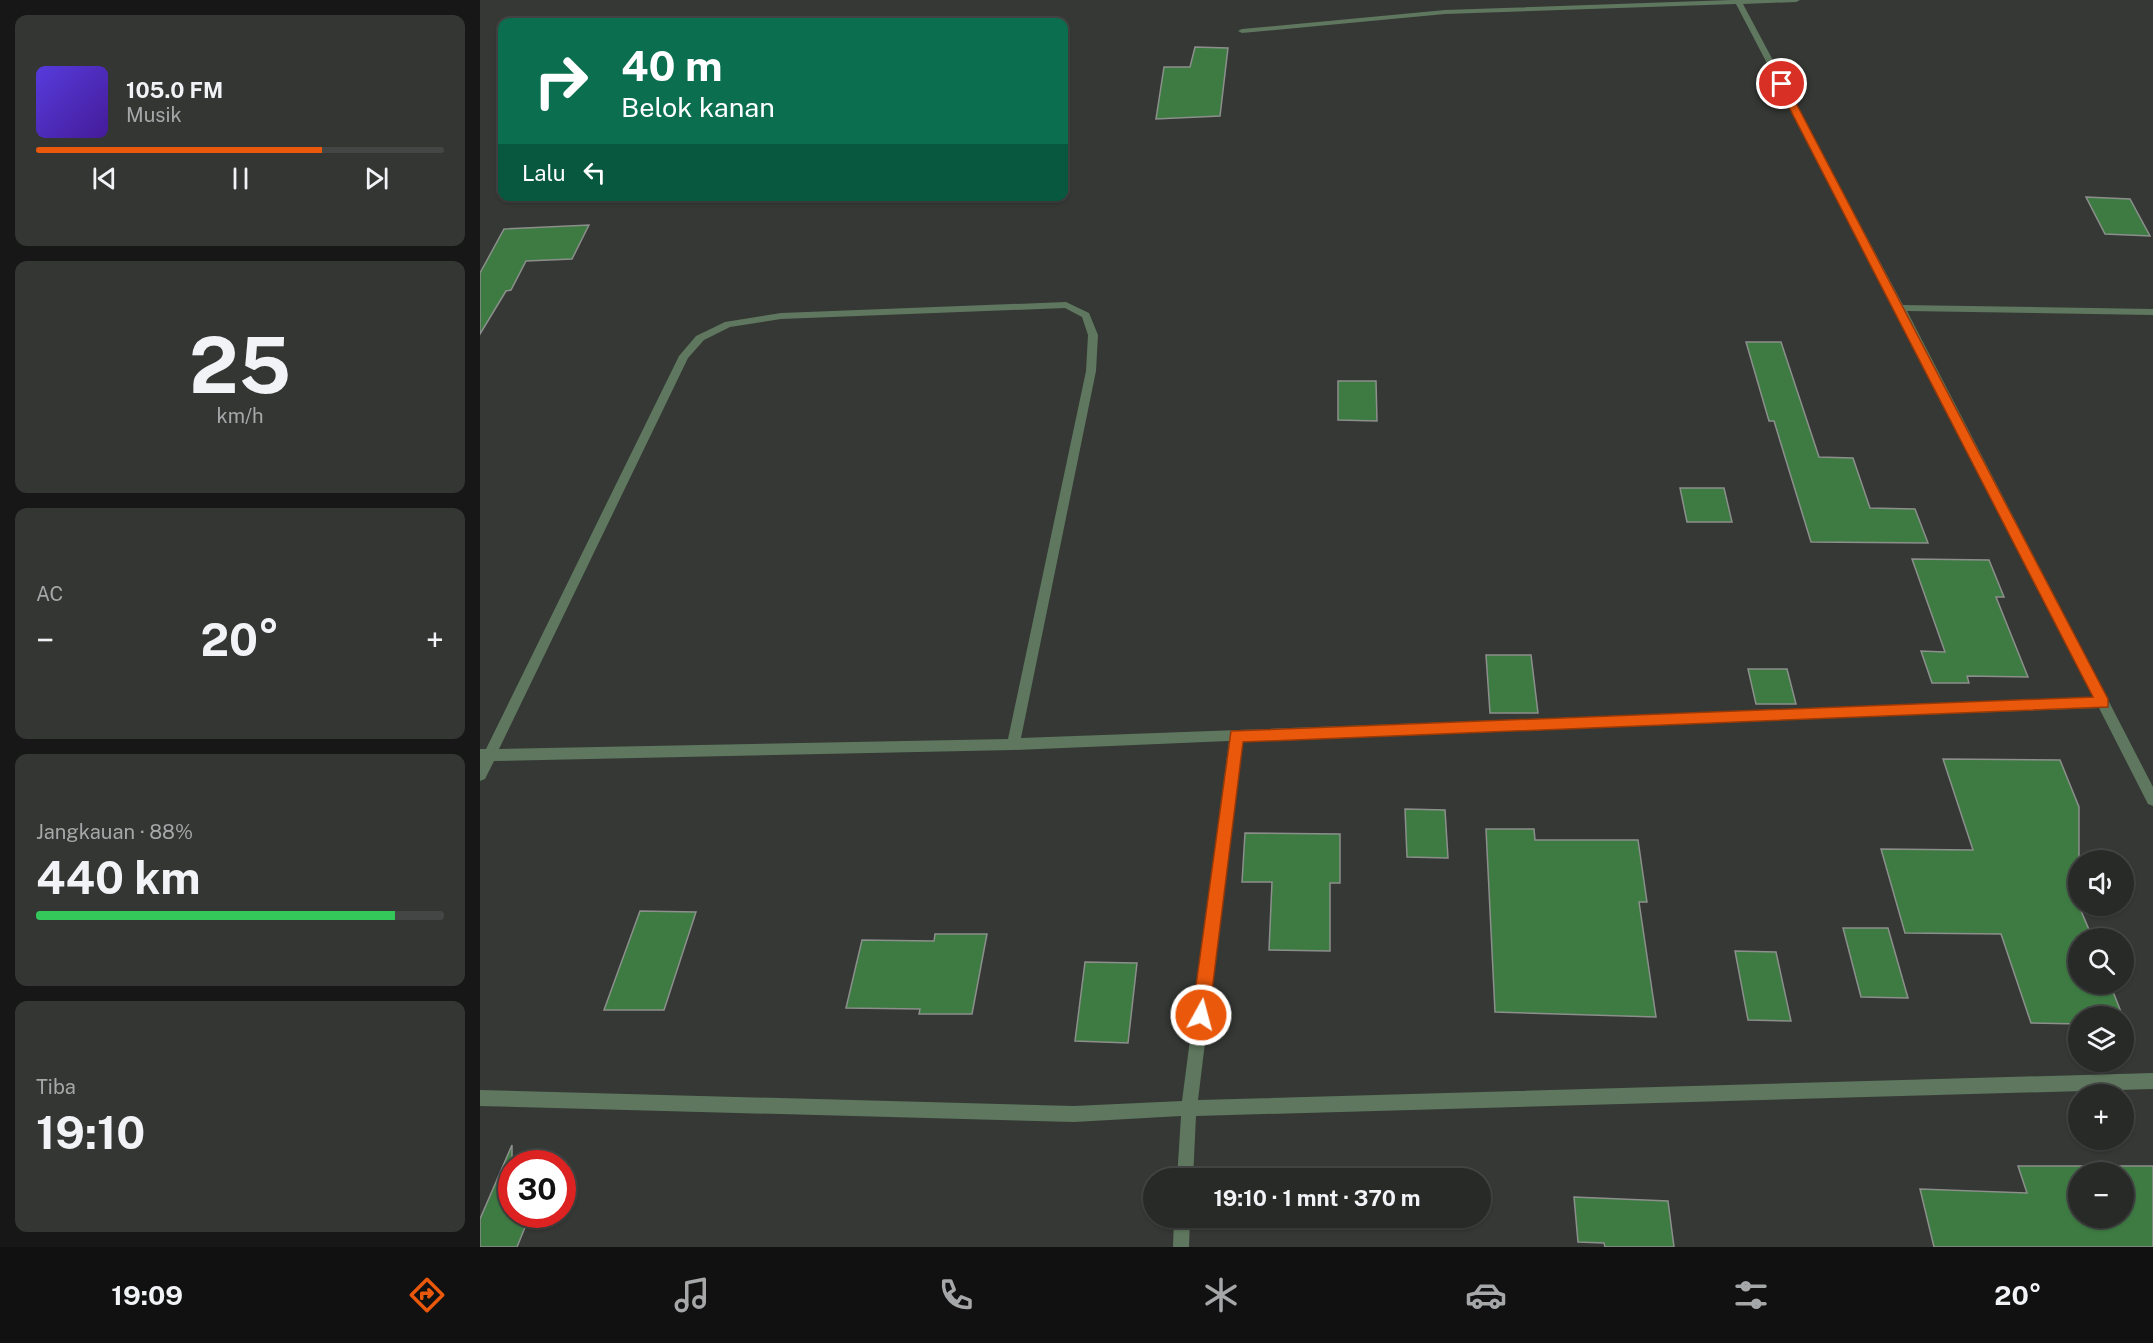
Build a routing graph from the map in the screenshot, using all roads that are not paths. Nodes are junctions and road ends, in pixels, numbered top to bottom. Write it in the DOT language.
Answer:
graph roads {
  1 [pos="1796,0"];
  2 [pos="1738,2"];
  3 [pos="1242,31"];
  4 [pos="1900,308"];
  5 [pos="2153,312"];
  6 [pos="2103,703"];
  7 [pos="1236,736"];
  8 [pos="1014,744"];
  9 [pos="485,755"];
  10 [pos="480,775"];
  11 [pos="2153,800"];
  12 [pos="2153,1081"];
  13 [pos="480,1098"];
  14 [pos="1189,1108"];
  15 [pos="1186,1168"];
  16 [pos="1182,1228"];
  17 [pos="1181,1247"];
  1 -- 2 [label="street"];
  2 -- 3 [label="street"];
  2 -- 4 [label="street"];
  4 -- 5 [label="street"];
  4 -- 6 [label="street"];
  6 -- 7 [label="street"];
  6 -- 11 [label="street"];
  7 -- 8 [label="street"];
  7 -- 14 [label="street"];
  8 -- 9 [label="street"];
  8 -- 9 [label="street"];
  9 -- 10 [label="street"];
  12 -- 14 [label="street"];
  13 -- 14 [label="street"];
  14 -- 15 [label="street"];
  16 -- 17 [label="street"];
}
